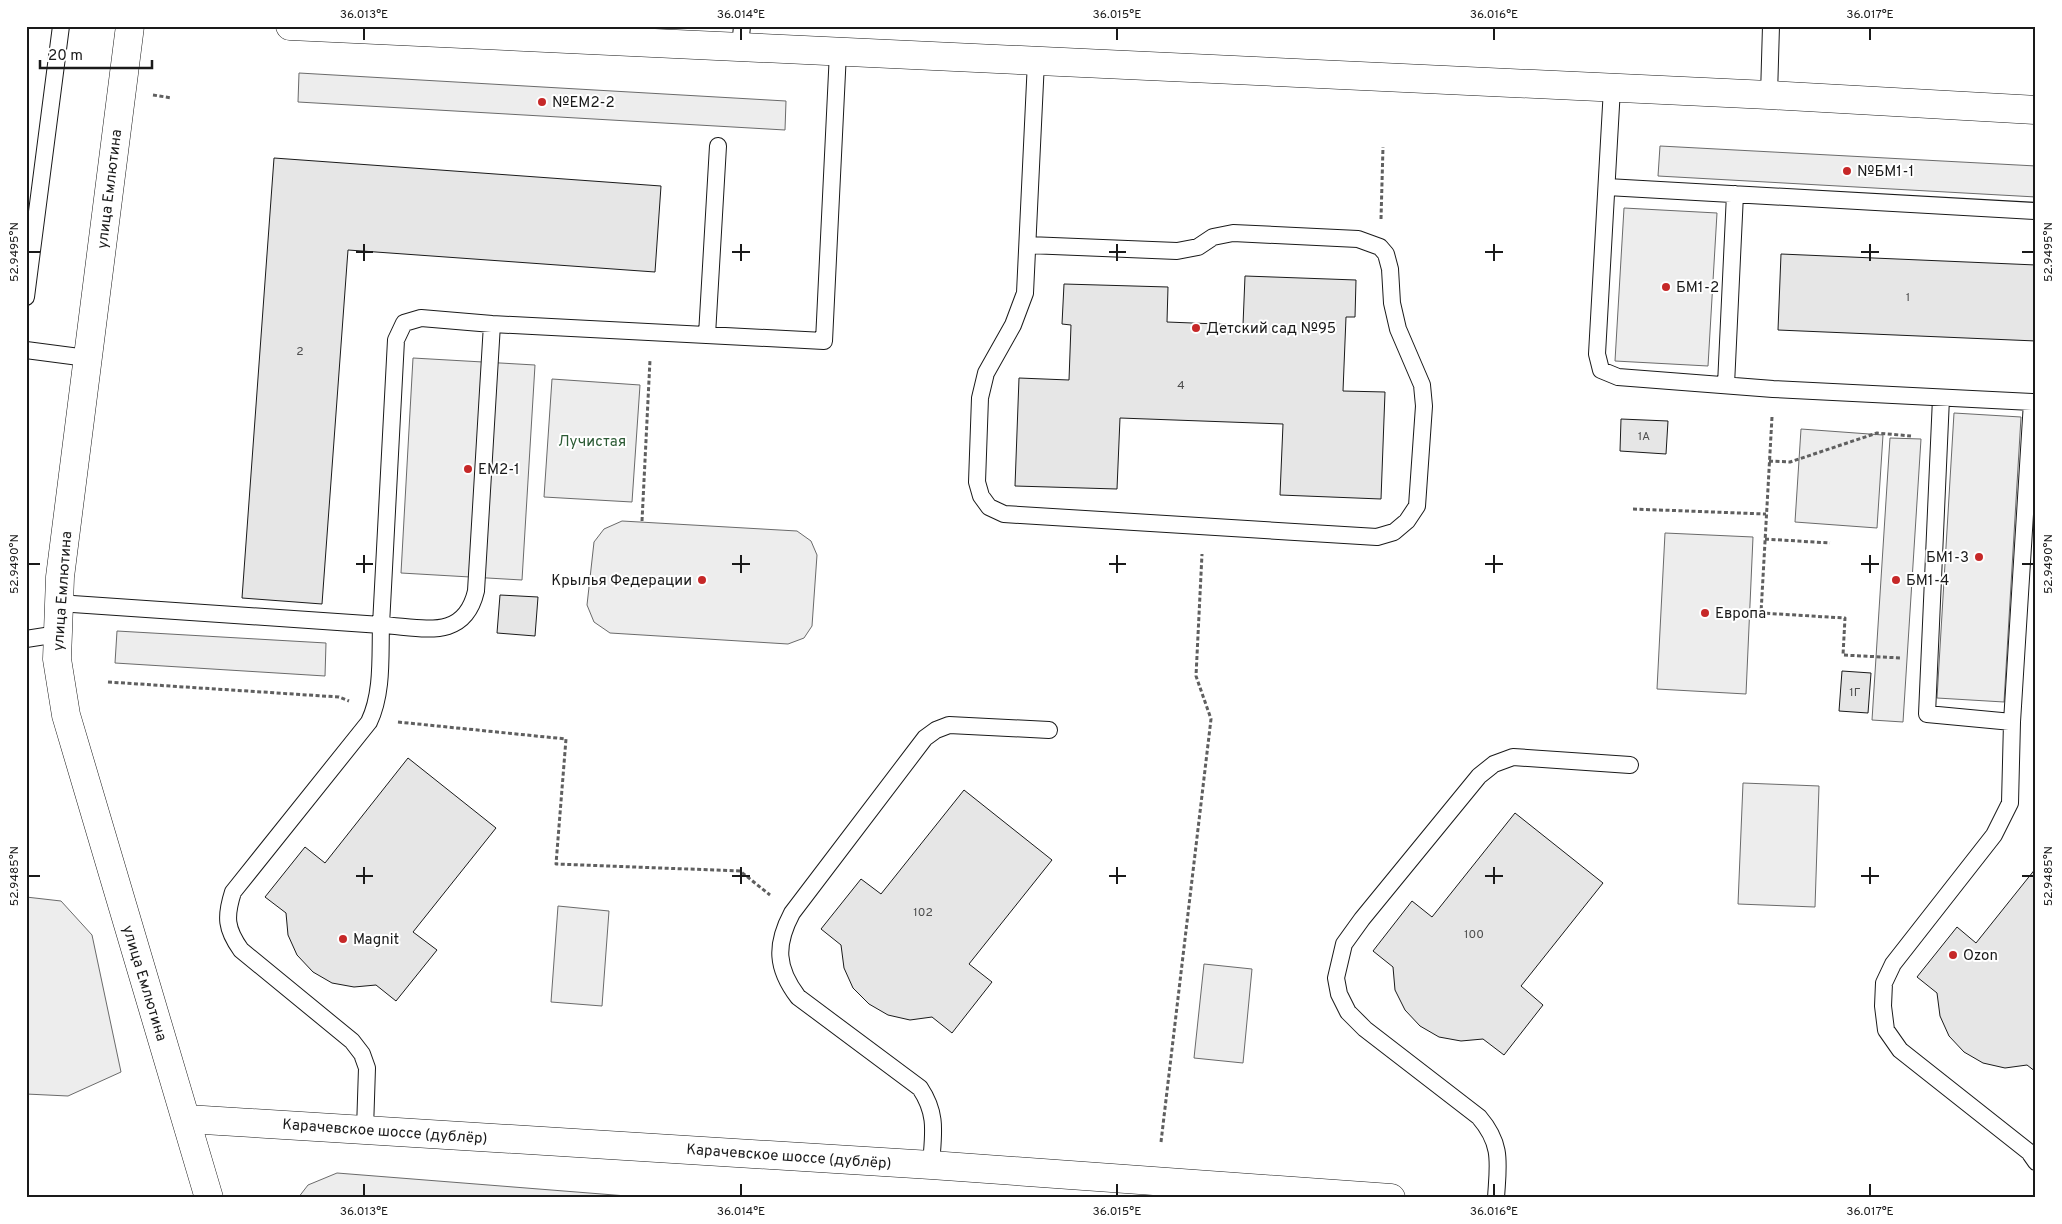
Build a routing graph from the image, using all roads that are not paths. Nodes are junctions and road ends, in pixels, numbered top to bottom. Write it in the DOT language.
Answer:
graph roads {
  1 [pos="61,26"];
  2 [pos="130,26"];
  3 [pos="290,26"];
  4 [pos="1771,26"];
  5 [pos="741,37"];
  6 [pos="838,52"];
  7 [pos="1036,61"];
  8 [pos="1612,88"];
  9 [pos="1769,95"];
  10 [pos="2036,110"];
  11 [pos="718,146"];
  12 [pos="1607,187"];
  13 [pos="1735,194"];
  14 [pos="2036,211"];
  15 [pos="1028,245"];
  16 [pos="26,298"];
  17 [pos="492,324"];
  18 [pos="707,335"];
  19 [pos="26,350"];
  20 [pos="87,358"];
  21 [pos="1726,385"];
  22 [pos="1941,398"];
  23 [pos="58,603"];
  24 [pos="381,625"];
  25 [pos="58,634"];
  26 [pos="26,639"];
  27 [pos="2012,722"];
  28 [pos="1049,730"];
  29 [pos="1630,765"];
  30 [pos="187,1119"];
  31 [pos="365,1129"];
  32 [pos="2036,1162"];
  33 [pos="931,1165"];
  34 [pos="209,1198"];
  35 [pos="1391,1198"];
  36 [pos="1496,1198"];
  1 -- 16 [label="lane"];
  2 -- 20 [label="street, улица Емлютина"];
  3 -- 5 [label="street"];
  4 -- 9 [label="lane"];
  5 -- 6 [label="street"];
  6 -- 7 [label="street"];
  6 -- 18 [label="lane"];
  7 -- 8 [label="street"];
  7 -- 15 [label="lane"];
  8 -- 9 [label="street"];
  8 -- 12 [label="lane"];
  9 -- 10 [label="street"];
  11 -- 18 [label="lane"];
  12 -- 13 [label="lane"];
  12 -- 21 [label="lane"];
  13 -- 14 [label="lane"];
  13 -- 21 [label="lane"];
  15 -- 15 [label="lane"];
  17 -- 18 [label="lane"];
  17 -- 24 [label="lane"];
  17 -- 24 [label="lane"];
  19 -- 20 [label="lane"];
  20 -- 23 [label="street, улица Емлютина"];
  21 -- 22 [label="lane"];
  22 -- 27 [label="lane"];
  22 -- 27 [label="lane"];
  23 -- 24 [label="lane"];
  23 -- 25 [label="street, улица Емлютина"];
  24 -- 31 [label="lane"];
  25 -- 26 [label="lane"];
  25 -- 30 [label="street, улица Емлютина"];
  27 -- 32 [label="lane"];
  28 -- 33 [label="lane"];
  29 -- 36 [label="lane"];
  30 -- 31 [label="street, Карачевское шоссе (дублёр)"];
  30 -- 34 [label="street, улица Емлютина"];
  31 -- 33 [label="street, Карачевское шоссе (дублёр)"];
  33 -- 35 [label="street, Карачевское шоссе (дублёр)"];
}
